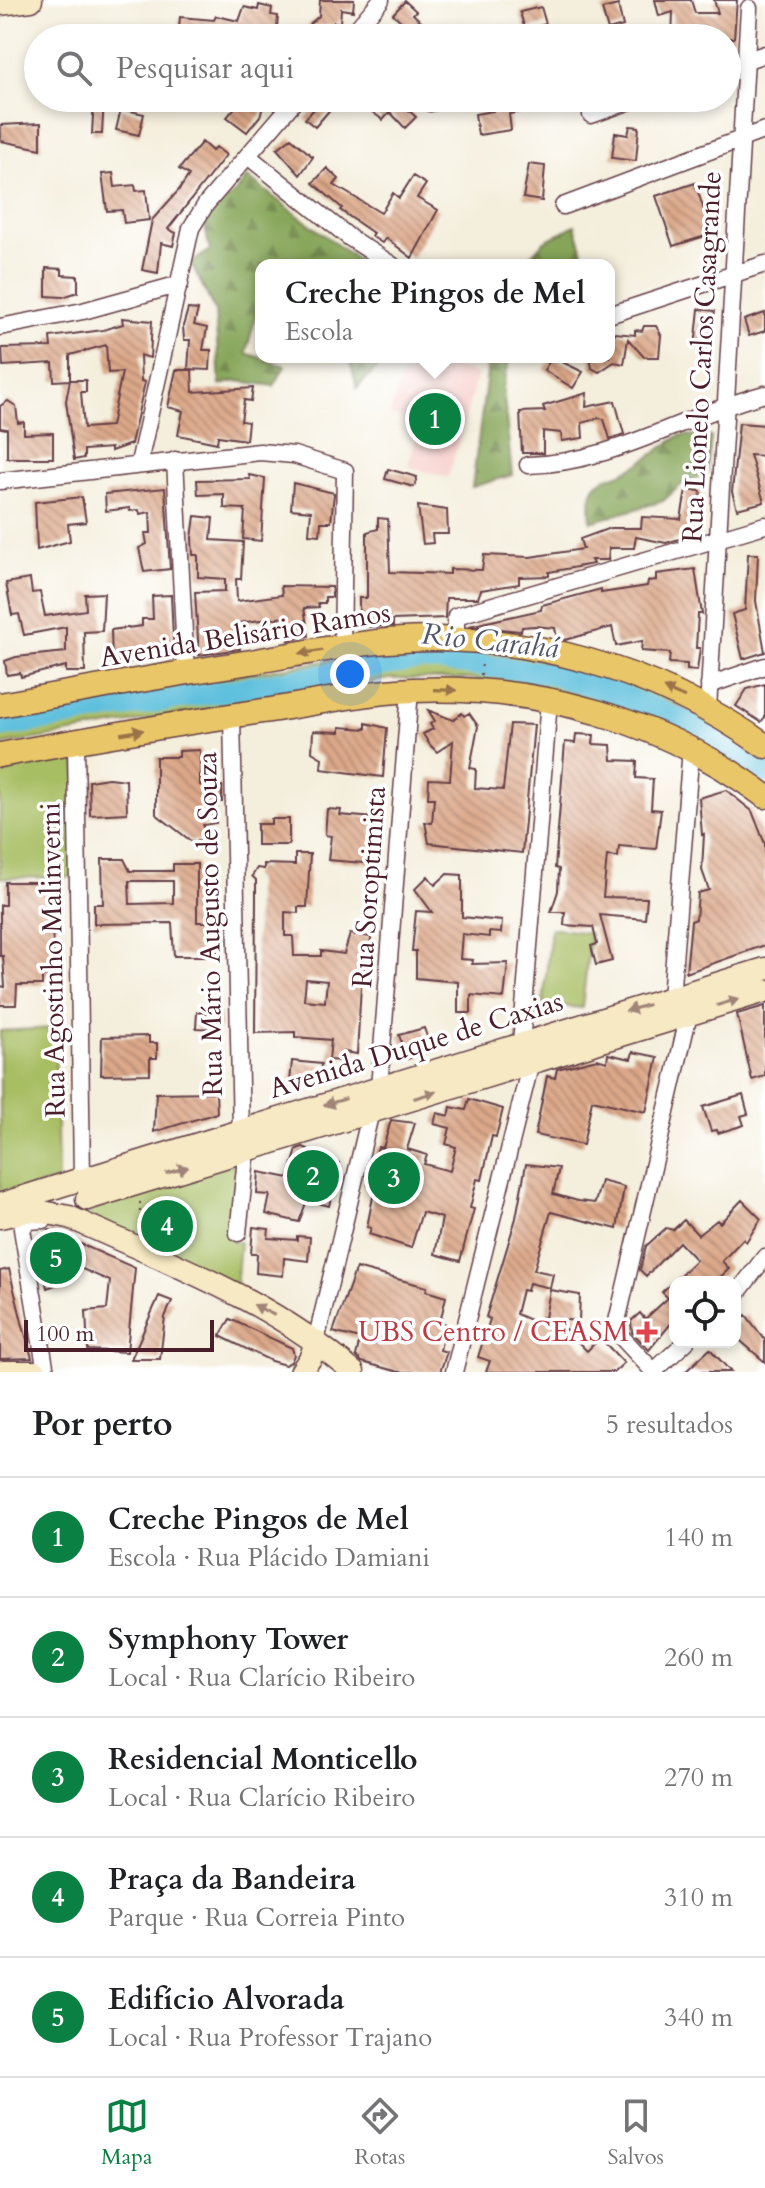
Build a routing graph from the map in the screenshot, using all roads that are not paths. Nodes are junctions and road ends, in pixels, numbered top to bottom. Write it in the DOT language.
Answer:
graph roads {
  1 [pos="31,0"];
  2 [pos="381,0"];
  3 [pos="0,4"];
  4 [pos="749,8"];
  5 [pos="365,19"];
  6 [pos="361,24"];
  7 [pos="368,24"];
  8 [pos="765,54"];
  9 [pos="745,61"];
  10 [pos="741,62"];
  11 [pos="285,112"];
  12 [pos="599,112"];
  13 [pos="591,115"];
  14 [pos="765,130"];
  15 [pos="741,139"];
  16 [pos="248,156"];
  17 [pos="563,206"];
  18 [pos="383,259"];
  19 [pos="765,264"];
  20 [pos="733,274"];
  21 [pos="180,284"];
  22 [pos="615,313"];
  23 [pos="0,327"];
  24 [pos="765,394"];
  25 [pos="725,405"];
  26 [pos="175,460"];
  27 [pos="139,463"];
  28 [pos="528,465"];
  29 [pos="0,481"];
  30 [pos="765,525"];
  31 [pos="717,540"];
  32 [pos="456,640"];
  33 [pos="342,647"];
  34 [pos="765,666"];
  35 [pos="186,672"];
  36 [pos="410,690"];
  37 [pos="708,697"];
  38 [pos="549,701"];
  39 [pos="0,705"];
  40 [pos="232,716"];
  41 [pos="76,741"];
  42 [pos="765,746"];
  43 [pos="691,748"];
  44 [pos="0,755"];
  45 [pos="765,796"];
  46 [pos="765,969"];
  47 [pos="765,991"];
  48 [pos="671,998"];
  49 [pos="689,1014"];
  50 [pos="526,1053"];
  51 [pos="379,1088"];
  52 [pos="371,1111"];
  53 [pos="244,1140"];
  54 [pos="83,1187"];
  55 [pos="0,1205"];
  56 [pos="0,1217"];
  57 [pos="81,1223"];
  58 [pos="238,1233"];
  59 [pos="765,1257"];
  60 [pos="210,1283"];
  61 [pos="741,1288"];
  62 [pos="316,1341"];
  63 [pos="679,1348"];
  64 [pos="3,1372"];
  65 [pos="36,1372"];
  66 [pos="46,1372"];
  67 [pos="301,1372"];
  68 [pos="353,1372"];
  69 [pos="454,1372"];
  70 [pos="653,1372"];
  1 -- 3 [label="main road"];
  2 -- 5 [label="street"];
  4 -- 9 [label="street, Rua Lionelo Carlos Casagrande"];
  5 -- 6 [label="street"];
  5 -- 7 [label="street"];
  8 -- 9 [label="street"];
  9 -- 10 [label="street"];
  9 -- 15 [label="street, Rua Lionelo Carlos Casagrande"];
  11 -- 16 [label="street"];
  12 -- 13 [label="street"];
  14 -- 15 [label="street"];
  15 -- 17 [label="street"];
  15 -- 20 [label="street, Rua Lionelo Carlos Casagrande"];
  16 -- 18 [label="street"];
  16 -- 21 [label="street"];
  19 -- 20 [label="street"];
  20 -- 22 [label="street"];
  20 -- 25 [label="street, Rua Lionelo Carlos Casagrande"];
  21 -- 23 [label="street"];
  21 -- 27 [label="street"];
  24 -- 25 [label="street"];
  25 -- 28 [label="street"];
  25 -- 31 [label="street, Rua Lionelo Carlos Casagrande"];
  26 -- 27 [label="street"];
  26 -- 33 [label="street"];
  26 -- 35 [label="street"];
  27 -- 29 [label="street"];
  30 -- 31 [label="street"];
  31 -- 32 [label="street"];
  31 -- 37 [label="street, Rua Lionelo Carlos Casagrande"];
  32 -- 33 [label="main road, Avenida Belisário Ramos"];
  37 -- 32 [label="main road, Avenida Belisário Ramos, one-way"];
  33 -- 35 [label="main road, Avenida Belisário Ramos, one-way"];
  34 -- 37 [label="street"];
  35 -- 39 [label="main road, Avenida Belisário Ramos"];
  36 -- 38 [label="main road, one-way"];
  36 -- 40 [label="main road"];
  36 -- 51 [label="street, Rua Soroptimista"];
  37 -- 42 [label="main road, Avenida Belisário Ramos"];
  38 -- 43 [label="main road"];
  38 -- 50 [label="street"];
  41 -- 40 [label="main road, one-way"];
  40 -- 53 [label="street, Rua Mário Augusto de Souza"];
  41 -- 44 [label="main road"];
  41 -- 54 [label="street, Rua Agostinho Malinverni"];
  43 -- 45 [label="main road"];
  43 -- 48 [label="street"];
  46 -- 48 [label="main road, Avenida Duque de Caxias"];
  49 -- 47 [label="main road, Avenida Duque de Caxias, one-way"];
  48 -- 50 [label="main road, Avenida Duque de Caxias, one-way"];
  49 -- 50 [label="main road, Avenida Duque de Caxias"];
  49 -- 70 [label="street"];
  50 -- 51 [label="main road, Avenida Duque de Caxias"];
  52 -- 50 [label="main road, Avenida Duque de Caxias, one-way"];
  50 -- 69 [label="street"];
  51 -- 53 [label="main road, Avenida Duque de Caxias, one-way"];
  52 -- 53 [label="main road, Avenida Duque de Caxias"];
  52 -- 62 [label="street"];
  53 -- 54 [label="main road, Avenida Duque de Caxias"];
  53 -- 58 [label="street, Rua Mário Augusto de Souza"];
  54 -- 55 [label="main road, Avenida Duque de Caxias"];
  54 -- 57 [label="main road"];
  56 -- 57 [label="main road"];
  57 -- 60 [label="main road"];
  59 -- 61 [label="street"];
  62 -- 60 [label="main road, one-way"];
  60 -- 66 [label="street"];
  62 -- 67 [label="main road"];
  62 -- 68 [label="main road"];
  63 -- 70 [label="street"];
  64 -- 65 [label="main road"];
}
